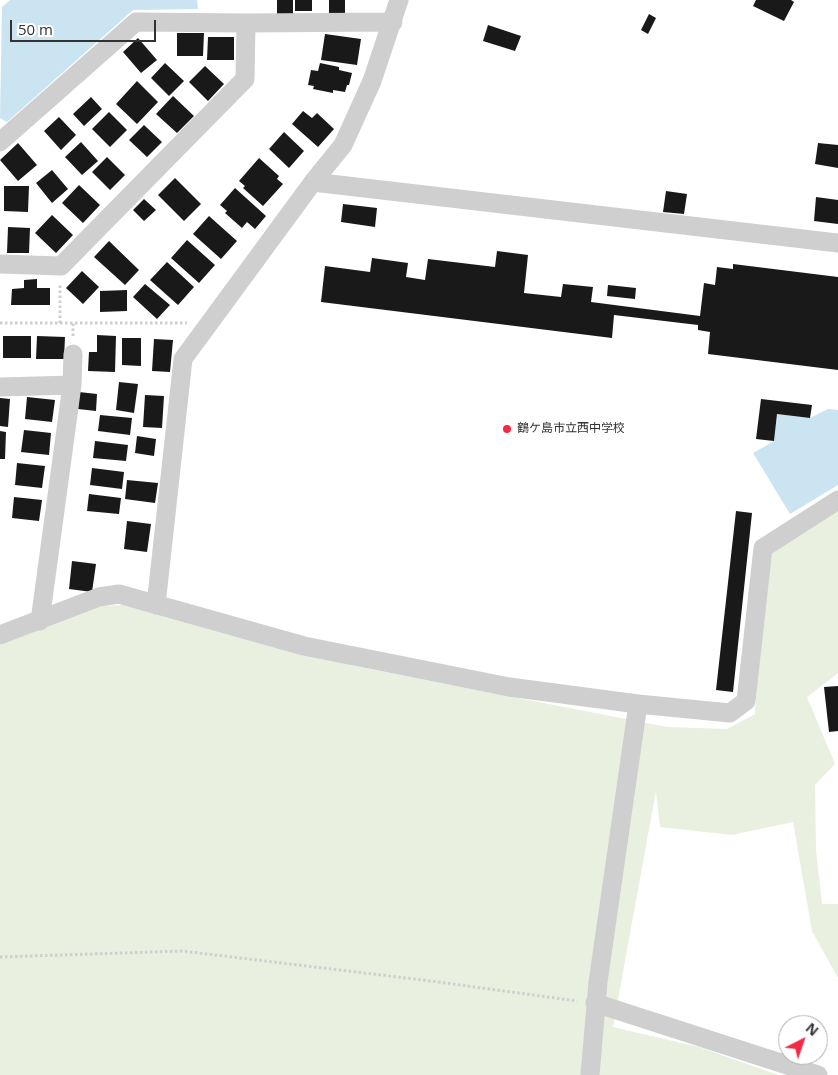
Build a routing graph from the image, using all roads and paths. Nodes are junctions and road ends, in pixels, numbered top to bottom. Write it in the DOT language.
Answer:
graph roads {
  1 [pos="399,0"];
  2 [pos="392,22"];
  3 [pos="246,23"];
  4 [pos="0,142"];
  5 [pos="313,182"];
  6 [pos="838,243"];
  7 [pos="0,264"];
  8 [pos="61,266"];
  9 [pos="0,323"];
  10 [pos="60,323"];
  11 [pos="210,323"];
  12 [pos="73,354"];
  13 [pos="72,385"];
  14 [pos="0,387"];
  15 [pos="838,500"];
  16 [pos="156,605"];
  17 [pos="40,621"];
  18 [pos="0,635"];
  19 [pos="638,704"];
  20 [pos="0,957"];
  21 [pos="595,1003"];
  22 [pos="590,1075"];
  23 [pos="818,1075"];
  1 -- 2 [label="street"];
  2 -- 3 [label="street"];
  2 -- 5 [label="street"];
  3 -- 4 [label="street"];
  3 -- 8 [label="street"];
  5 -- 6 [label="street"];
  5 -- 11 [label="street"];
  7 -- 8 [label="street"];
  8 -- 10 [label="path"];
  9 -- 10 [label="path"];
  10 -- 11 [label="path"];
  11 -- 16 [label="street"];
  12 -- 13 [label="street"];
  13 -- 14 [label="street"];
  13 -- 17 [label="street"];
  15 -- 19 [label="street"];
  16 -- 17 [label="street"];
  16 -- 19 [label="street"];
  17 -- 18 [label="street"];
  19 -- 21 [label="street"];
  20 -- 21 [label="path"];
  21 -- 22 [label="street"];
  21 -- 23 [label="street"];
}
